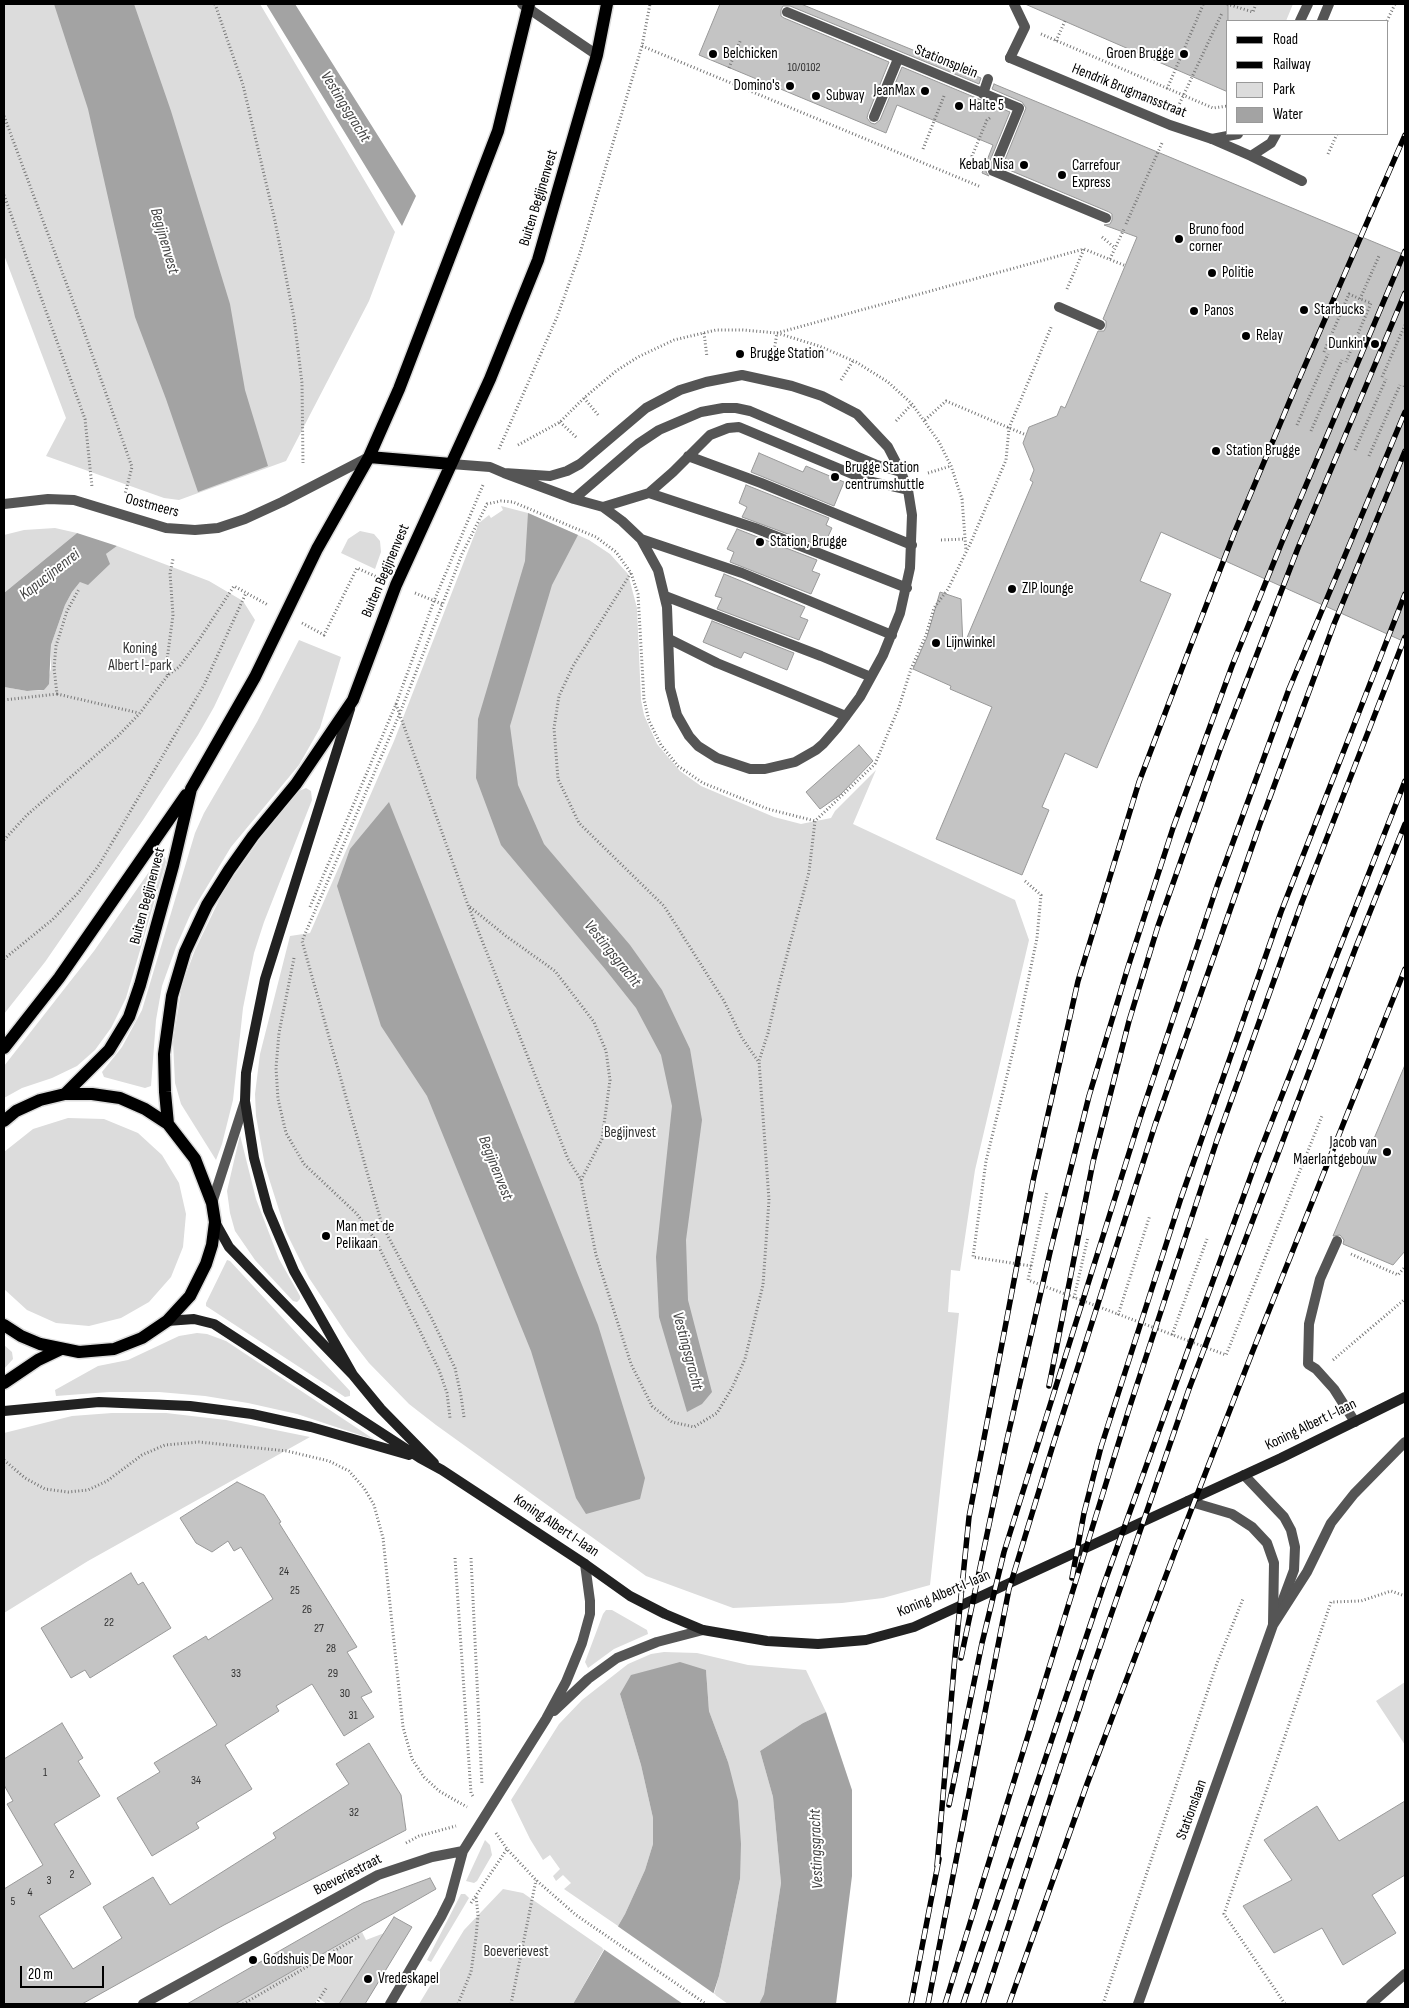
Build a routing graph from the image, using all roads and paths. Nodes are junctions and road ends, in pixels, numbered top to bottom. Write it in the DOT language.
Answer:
graph roads {
  1 [pos="215,4"];
  2 [pos="607,4"];
  3 [pos="650,4"];
  4 [pos="1014,4"];
  5 [pos="1203,4"];
  6 [pos="1226,4"];
  7 [pos="1256,4"];
  8 [pos="1308,4"];
  9 [pos="1329,4"];
  10 [pos="1395,4"];
  11 [pos="526,5"];
  12 [pos="786,12"];
  13 [pos="1222,13"];
  14 [pos="1300,20"];
  15 [pos="1322,20"];
  16 [pos="1387,20"];
  17 [pos="1065,21"];
  18 [pos="1025,27"];
  19 [pos="741,39"];
  20 [pos="1056,41"];
  21 [pos="642,46"];
  22 [pos="597,55"];
  23 [pos="898,58"];
  24 [pos="729,68"];
  25 [pos="988,79"];
  26 [pos="1167,89"];
  27 [pos="983,94"];
  28 [pos="1183,96"];
  29 [pos="942,102"];
  30 [pos="1226,106"];
  31 [pos="4,116"];
  32 [pos="874,116"];
  33 [pos="987,120"];
  34 [pos="1170,125"];
  35 [pos="1237,135"];
  36 [pos="1275,135"];
  37 [pos="1337,135"];
  38 [pos="1212,139"];
  39 [pos="922,149"];
  40 [pos="1328,154"];
  41 [pos="972,156"];
  42 [pos="1251,156"];
  43 [pos="1302,181"];
  44 [pos="989,190"];
  45 [pos="4,195"];
  46 [pos="1106,218"];
  47 [pos="1097,235"];
  48 [pos="1084,248"];
  49 [pos="1115,248"];
  50 [pos="1379,256"];
  51 [pos="1110,259"];
  52 [pos="1126,266"];
  53 [pos="1360,298"];
  54 [pos="1059,308"];
  55 [pos="1405,324"];
  56 [pos="1100,325"];
  57 [pos="704,333"];
  58 [pos="777,333"];
  59 [pos="707,357"];
  60 [pos="773,357"];
  61 [pos="853,360"];
  62 [pos="841,380"];
  63 [pos="1403,385"];
  64 [pos="584,398"];
  65 [pos="912,404"];
  66 [pos="599,416"];
  67 [pos="925,420"];
  68 [pos="896,421"];
  69 [pos="560,422"];
  70 [pos="1297,424"];
  71 [pos="1009,428"];
  72 [pos="1311,431"];
  73 [pos="1026,435"];
  74 [pos="577,438"];
  75 [pos="518,445"];
  76 [pos="1355,450"];
  77 [pos="688,456"];
  78 [pos="1369,456"];
  79 [pos="369,457"];
  80 [pos="303,463"];
  81 [pos="451,464"];
  82 [pos="951,466"];
  83 [pos="490,467"];
  84 [pos="902,472"];
  85 [pos="504,473"];
  86 [pos="928,474"];
  87 [pos="908,490"];
  88 [pos="649,492"];
  89 [pos="125,494"];
  90 [pos="574,499"];
  91 [pos="4,504"];
  92 [pos="90,505"];
  93 [pos="604,507"];
  94 [pos="641,539"];
  95 [pos="965,539"];
  96 [pos="941,540"];
  97 [pos="912,545"];
  98 [pos="966,552"];
  99 [pos="173,559"];
  100 [pos="357,568"];
  101 [pos="374,576"];
  102 [pos="234,586"];
  103 [pos="907,588"];
  104 [pos="79,589"];
  105 [pos="246,593"];
  106 [pos="665,596"];
  107 [pos="892,635"];
  108 [pos="669,639"];
  109 [pos="168,675"];
  110 [pos="871,678"];
  111 [pos="57,694"];
  112 [pos="4,700"];
  113 [pos="352,700"];
  114 [pos="396,704"];
  115 [pos="140,713"];
  116 [pos="400,713"];
  117 [pos="846,716"];
  118 [pos="191,789"];
  119 [pos="4,840"];
  120 [pos="1025,881"];
  121 [pos="468,905"];
  122 [pos="309,910"];
  123 [pos="294,956"];
  124 [pos="4,959"];
  125 [pos="4,1048"];
  126 [pos="759,1062"];
  127 [pos="65,1094"];
  128 [pos="244,1101"];
  129 [pos="1322,1116"];
  130 [pos="4,1121"];
  131 [pos="168,1124"];
  132 [pos="581,1180"];
  133 [pos="1047,1192"];
  134 [pos="212,1203"];
  135 [pos="1150,1215"];
  136 [pos="215,1222"];
  137 [pos="1088,1237"];
  138 [pos="1207,1239"];
  139 [pos="1335,1244"];
  140 [pos="1031,1266"];
  141 [pos="1405,1267"];
  142 [pos="1074,1298"];
  143 [pos="1405,1299"];
  144 [pos="1118,1315"];
  145 [pos="167,1322"];
  146 [pos="4,1325"];
  147 [pos="1172,1335"];
  148 [pos="61,1349"];
  149 [pos="1316,1369"];
  150 [pos="353,1375"];
  151 [pos="4,1384"];
  152 [pos="1405,1397"];
  153 [pos="4,1411"];
  154 [pos="464,1417"];
  155 [pos="450,1418"];
  156 [pos="1355,1422"];
  157 [pos="1405,1442"];
  158 [pos="420,1458"];
  159 [pos="4,1460"];
  160 [pos="442,1470"];
  161 [pos="1244,1475"];
  162 [pos="1188,1501"];
  163 [pos="454,1558"];
  164 [pos="471,1558"];
  165 [pos="585,1564"];
  166 [pos="1405,1596"];
  167 [pos="1243,1599"];
  168 [pos="1273,1626"];
  169 [pos="703,1630"];
  170 [pos="546,1719"];
  171 [pos="486,1817"];
  172 [pos="463,1851"];
  173 [pos="536,1880"];
  174 [pos="360,1936"];
  175 [pos="1405,1974"];
  176 [pos="327,1987"];
  177 [pos="143,2004"];
  178 [pos="243,2004"];
  179 [pos="316,2004"];
  180 [pos="390,2004"];
  181 [pos="458,2004"];
  182 [pos="511,2004"];
  183 [pos="706,2004"];
  184 [pos="1102,2004"];
  185 [pos="1138,2004"];
  186 [pos="1285,2004"];
  187 [pos="1371,2004"];
  1 -- 80 [label="path"];
  2 -- 22 [label="main road, Buiten Begijnenvest"];
  3 -- 21 [label="path"];
  4 -- 18 [label="street"];
  5 -- 26 [label="path"];
  6 -- 7 [label="path"];
  8 -- 14 [label="street"];
  9 -- 15 [label="street"];
  10 -- 16 [label="path"];
  11 -- 22 [label="street"];
  11 -- 79 [label="main road, Buiten Begijnenvest"];
  12 -- 23 [label="street, Stationsplein"];
  13 -- 28 [label="path"];
  17 -- 20 [label="path"];
  18 -- 20 [label="path"];
  18 -- 34 [label="street, Hendrik Brugmansstraat"];
  19 -- 24 [label="path"];
  20 -- 26 [label="path"];
  21 -- 44 [label="path"];
  21 -- 83 [label="path"];
  22 -- 81 [label="main road, Buiten Begijnenvest"];
  23 -- 27 [label="street, Stationsplein"];
  23 -- 32 [label="street, Stationsplein"];
  25 -- 27 [label="street, Stationsplein"];
  26 -- 28 [label="path"];
  27 -- 46 [label="street, Stationsplein"];
  28 -- 30 [label="path"];
  28 -- 34 [label="path"];
  29 -- 39 [label="path"];
  31 -- 89 [label="path"];
  33 -- 41 [label="path"];
  34 -- 38 [label="street, Hendrik Brugmansstraat"];
  34 -- 49 [label="path"];
  35 -- 38 [label="street, Hendrik Brugmansstraat"];
  36 -- 42 [label="street"];
  37 -- 40 [label="path"];
  38 -- 42 [label="street"];
  42 -- 43 [label="street"];
  45 -- 92 [label="path"];
  47 -- 49 [label="path"];
  48 -- 51 [label="path"];
  48 -- 54 [label="path"];
  48 -- 58 [label="path"];
  49 -- 51 [label="path"];
  50 -- 53 [label="path"];
  51 -- 52 [label="path"];
  53 -- 70 [label="path"];
  53 -- 72 [label="path"];
  54 -- 56 [label="street"];
  54 -- 71 [label="path"];
  55 -- 76 [label="path"];
  57 -- 58 [label="path"];
  57 -- 59 [label="path"];
  57 -- 64 [label="path"];
  58 -- 60 [label="path"];
  58 -- 61 [label="path"];
  61 -- 62 [label="path"];
  61 -- 65 [label="path"];
  63 -- 78 [label="path"];
  64 -- 66 [label="path"];
  64 -- 69 [label="path"];
  65 -- 67 [label="path"];
  65 -- 68 [label="path"];
  67 -- 71 [label="path"];
  67 -- 82 [label="path"];
  69 -- 74 [label="path"];
  69 -- 75 [label="path"];
  71 -- 73 [label="path"];
  71 -- 98 [label="path"];
  77 -- 87 [label="street"];
  77 -- 88 [label="street"];
  77 -- 97 [label="street"];
  79 -- 81 [label="main road"];
  79 -- 92 [label="street, Oostmeers"];
  79 -- 118 [label="main road, Buiten Begijnenvest"];
  81 -- 83 [label="street"];
  81 -- 113 [label="main road, Buiten Begijnenvest"];
  82 -- 86 [label="path"];
  82 -- 95 [label="path"];
  83 -- 85 [label="street"];
  83 -- 114 [label="path"];
  84 -- 85 [label="street"];
  84 -- 87 [label="street"];
  84 -- 90 [label="street"];
  85 -- 90 [label="street"];
  87 -- 97 [label="street"];
  88 -- 93 [label="street"];
  88 -- 103 [label="street"];
  90 -- 93 [label="street"];
  91 -- 92 [label="street, Oostmeers"];
  93 -- 94 [label="street"];
  94 -- 106 [label="street"];
  94 -- 107 [label="street"];
  95 -- 96 [label="path"];
  95 -- 98 [label="path"];
  97 -- 103 [label="street"];
  98 -- 126 [label="path"];
  99 -- 109 [label="path"];
  100 -- 101 [label="path"];
  102 -- 109 [label="path"];
  103 -- 107 [label="street"];
  104 -- 111 [label="path"];
  105 -- 124 [label="path"];
  106 -- 108 [label="street"];
  106 -- 110 [label="street"];
  107 -- 110 [label="street"];
  108 -- 117 [label="street"];
  108 -- 117 [label="street"];
  109 -- 115 [label="path"];
  110 -- 117 [label="street"];
  111 -- 112 [label="path"];
  111 -- 115 [label="path"];
  113 -- 128 [label="main road"];
  113 -- 131 [label="main road, Buiten Begijnenvest"];
  114 -- 116 [label="path"];
  114 -- 122 [label="path"];
  115 -- 119 [label="path"];
  116 -- 121 [label="path"];
  116 -- 126 [label="path"];
  116 -- 154 [label="path"];
  118 -- 125 [label="main road"];
  118 -- 127 [label="main road, Buiten Begijnenvest"];
  120 -- 140 [label="path"];
  121 -- 132 [label="path"];
  121 -- 132 [label="path"];
  123 -- 155 [label="path"];
  126 -- 132 [label="path"];
  127 -- 130 [label="main road"];
  127 -- 131 [label="main road"];
  128 -- 134 [label="street"];
  128 -- 150 [label="main road"];
  129 -- 147 [label="path"];
  131 -- 134 [label="main road"];
  133 -- 140 [label="path"];
  134 -- 136 [label="main road"];
  135 -- 144 [label="path"];
  136 -- 145 [label="main road"];
  136 -- 150 [label="main road, Koning Albert I-laan"];
  137 -- 142 [label="path"];
  138 -- 147 [label="path"];
  139 -- 141 [label="path"];
  139 -- 149 [label="street"];
  140 -- 142 [label="path"];
  142 -- 144 [label="path"];
  143 -- 149 [label="path"];
  144 -- 147 [label="path"];
  145 -- 148 [label="main road"];
  145 -- 158 [label="main road, Koning Albert I-laan"];
  146 -- 148 [label="main road"];
  148 -- 151 [label="main road"];
  149 -- 156 [label="street"];
  150 -- 160 [label="main road, Koning Albert I-laan"];
  152 -- 156 [label="main road, Koning Albert I-laan"];
  153 -- 158 [label="main road"];
  156 -- 161 [label="main road, Koning Albert I-laan"];
  157 -- 168 [label="street, Stationslaan"];
  158 -- 160 [label="main road, Koning Albert I-laan"];
  159 -- 171 [label="path"];
  160 -- 165 [label="main road, Koning Albert I-laan"];
  161 -- 162 [label="main road, Koning Albert I-laan"];
  161 -- 168 [label="street, Stationslaan"];
  162 -- 168 [label="street, Stationslaan"];
  162 -- 169 [label="main road, Koning Albert I-laan"];
  163 -- 171 [label="path"];
  164 -- 171 [label="path"];
  165 -- 169 [label="main road, Koning Albert I-laan"];
  165 -- 170 [label="street"];
  166 -- 186 [label="path"];
  167 -- 184 [label="path"];
  168 -- 185 [label="street, Stationslaan"];
  169 -- 170 [label="street"];
  170 -- 171 [label="street"];
  171 -- 172 [label="street"];
  172 -- 177 [label="street, Boeveriestraat"];
  172 -- 180 [label="street"];
  173 -- 181 [label="path"];
  173 -- 182 [label="path"];
  173 -- 183 [label="path"];
  174 -- 178 [label="path"];
  175 -- 187 [label="street"];
  176 -- 179 [label="path"];
}
